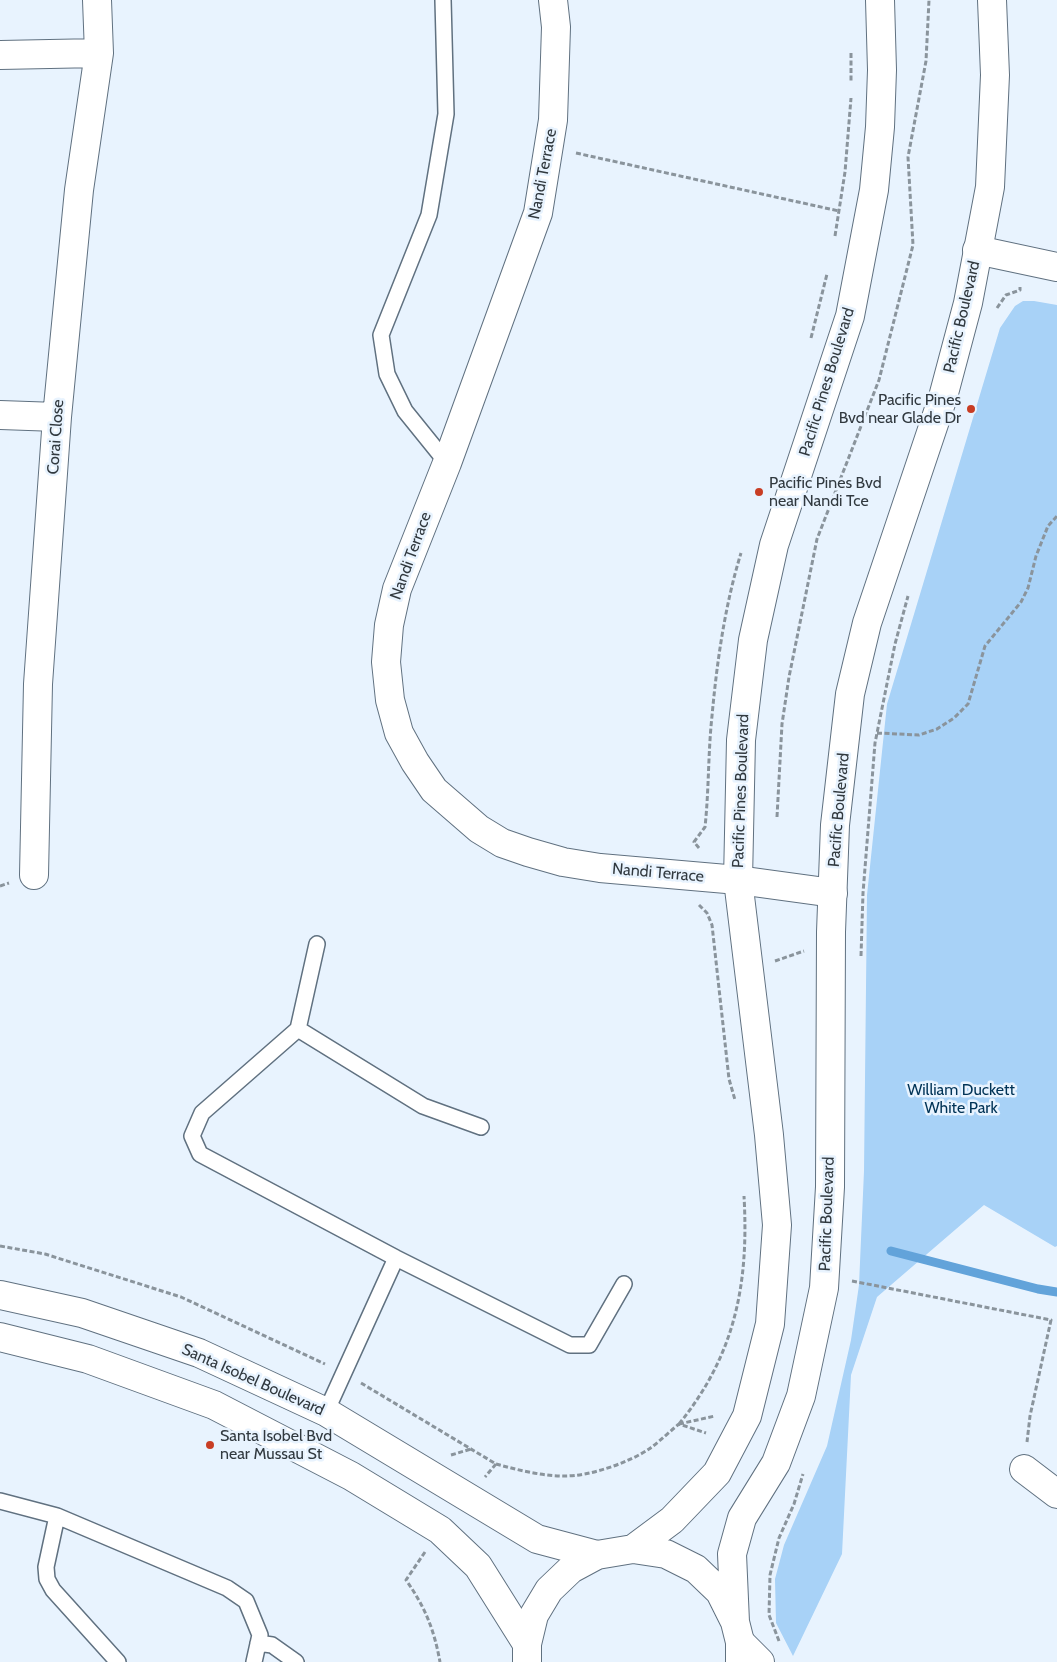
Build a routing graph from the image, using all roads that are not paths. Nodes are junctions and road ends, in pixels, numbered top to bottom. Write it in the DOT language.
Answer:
graph roads {
  1 [pos="97,0"];
  2 [pos="443,0"];
  3 [pos="553,0"];
  4 [pos="880,0"];
  5 [pos="992,0"];
  6 [pos="99,54"];
  7 [pos="0,55"];
  8 [pos="977,250"];
  9 [pos="1057,268"];
  10 [pos="0,415"];
  11 [pos="57,418"];
  12 [pos="447,463"];
  13 [pos="34,875"];
  14 [pos="738,880"];
  15 [pos="832,893"];
  16 [pos="317,944"];
  17 [pos="298,1029"];
  18 [pos="481,1127"];
  19 [pos="396,1258"];
  20 [pos="624,1284"];
  21 [pos="0,1296"];
  22 [pos="0,1337"];
  23 [pos="326,1412"];
  24 [pos="1024,1469"];
  25 [pos="1057,1494"];
  26 [pos="0,1501"];
  27 [pos="57,1516"];
  28 [pos="633,1549"];
  29 [pos="597,1555"];
  30 [pos="738,1642"];
  31 [pos="258,1643"];
  32 [pos="527,1653"];
  33 [pos="118,1662"];
  34 [pos="254,1662"];
  35 [pos="296,1662"];
  36 [pos="760,1662"];
  1 -- 6 [label="street, Corai Close"];
  2 -- 12 [label="lane"];
  3 -- 12 [label="street, Nandi Terrace"];
  4 -- 14 [label="street, Pacific Pines Boulevard"];
  5 -- 8 [label="street, Pacific Boulevard"];
  6 -- 7 [label="street"];
  6 -- 11 [label="street, Corai Close"];
  8 -- 9 [label="street"];
  8 -- 15 [label="street, Pacific Boulevard"];
  10 -- 11 [label="street"];
  11 -- 13 [label="street, Corai Close"];
  12 -- 14 [label="street, Nandi Terrace"];
  14 -- 15 [label="street, Nandi Terrace"];
  14 -- 28 [label="street, Pacific Pines Boulevard"];
  15 -- 30 [label="street, Pacific Boulevard"];
  16 -- 17 [label="lane"];
  17 -- 18 [label="lane"];
  17 -- 19 [label="lane"];
  19 -- 20 [label="lane"];
  19 -- 23 [label="lane"];
  21 -- 23 [label="street, Santa Isobel Boulevard"];
  22 -- 32 [label="street"];
  23 -- 29 [label="street, Santa Isobel Boulevard"];
  24 -- 25 [label="street"];
  26 -- 27 [label="lane"];
  27 -- 31 [label="lane"];
  27 -- 33 [label="lane"];
  28 -- 29 [label="street"];
  28 -- 30 [label="street"];
  29 -- 32 [label="street"];
  30 -- 36 [label="street"];
  31 -- 34 [label="lane"];
  31 -- 35 [label="lane"];
}
